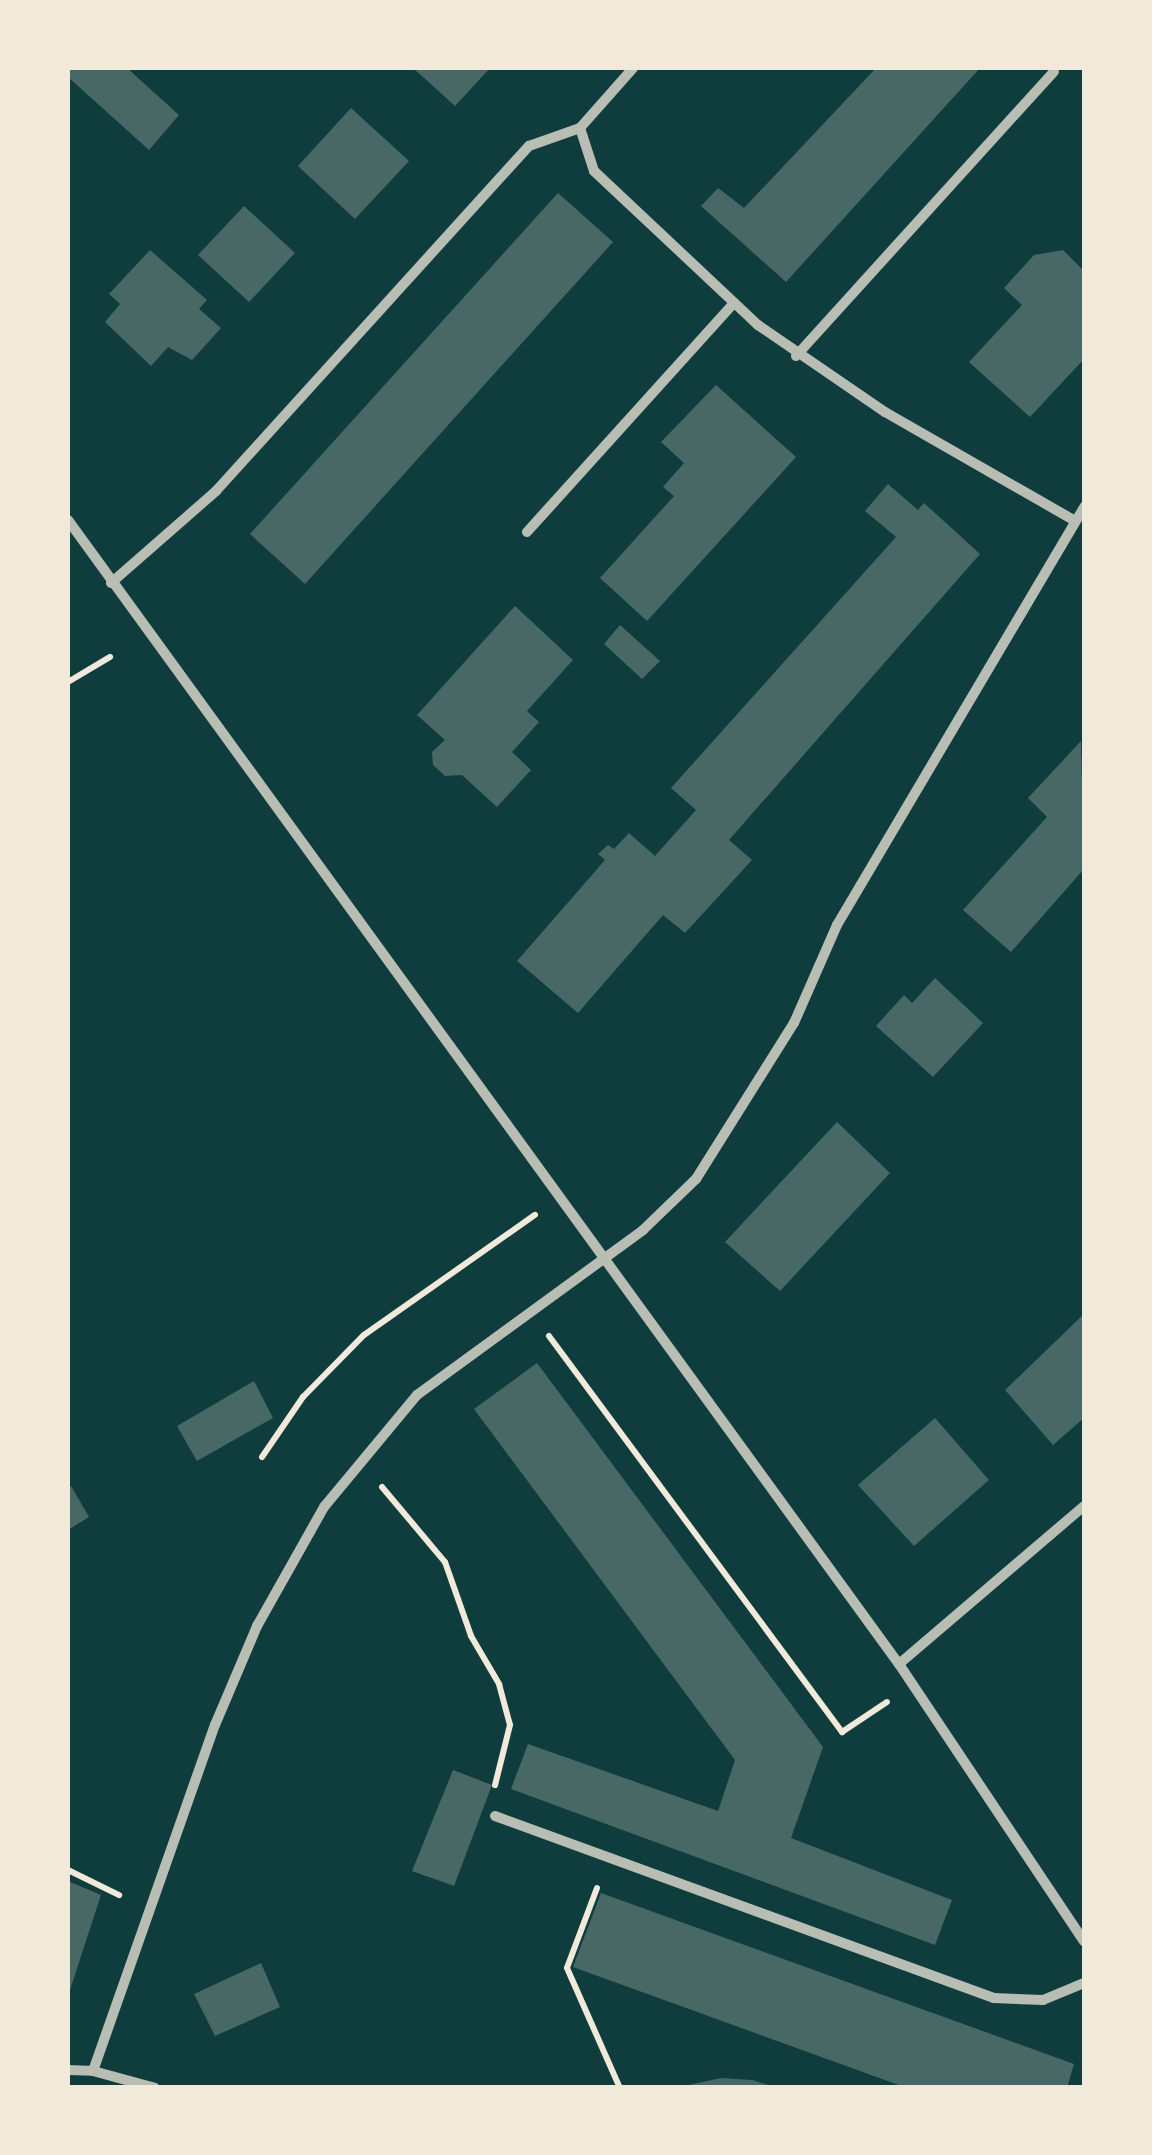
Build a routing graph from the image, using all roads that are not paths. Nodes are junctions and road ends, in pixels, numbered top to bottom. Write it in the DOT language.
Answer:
graph roads {
  1 [pos="632,68"];
  2 [pos="1054,72"];
  3 [pos="580,128"];
  4 [pos="734,303"];
  5 [pos="796,356"];
  6 [pos="1084,507"];
  7 [pos="68,520"];
  8 [pos="1075,521"];
  9 [pos="527,532"];
  10 [pos="112,583"];
  11 [pos="604,1259"];
  12 [pos="1084,1506"];
  13 [pos="899,1664"];
  14 [pos="495,1816"];
  15 [pos="1084,1942"];
  16 [pos="1084,1982"];
  17 [pos="68,2070"];
  18 [pos="92,2071"];
  19 [pos="155,2088"];
  1 -- 3 [label="street"];
  2 -- 5 [label="street"];
  3 -- 4 [label="street"];
  3 -- 10 [label="street"];
  4 -- 5 [label="street"];
  4 -- 9 [label="street"];
  5 -- 8 [label="street"];
  6 -- 8 [label="street"];
  7 -- 10 [label="street"];
  8 -- 11 [label="street"];
  10 -- 11 [label="street"];
  11 -- 13 [label="street"];
  11 -- 18 [label="street"];
  12 -- 13 [label="street"];
  13 -- 15 [label="street"];
  14 -- 16 [label="street"];
  17 -- 18 [label="street"];
  18 -- 19 [label="street"];
}
